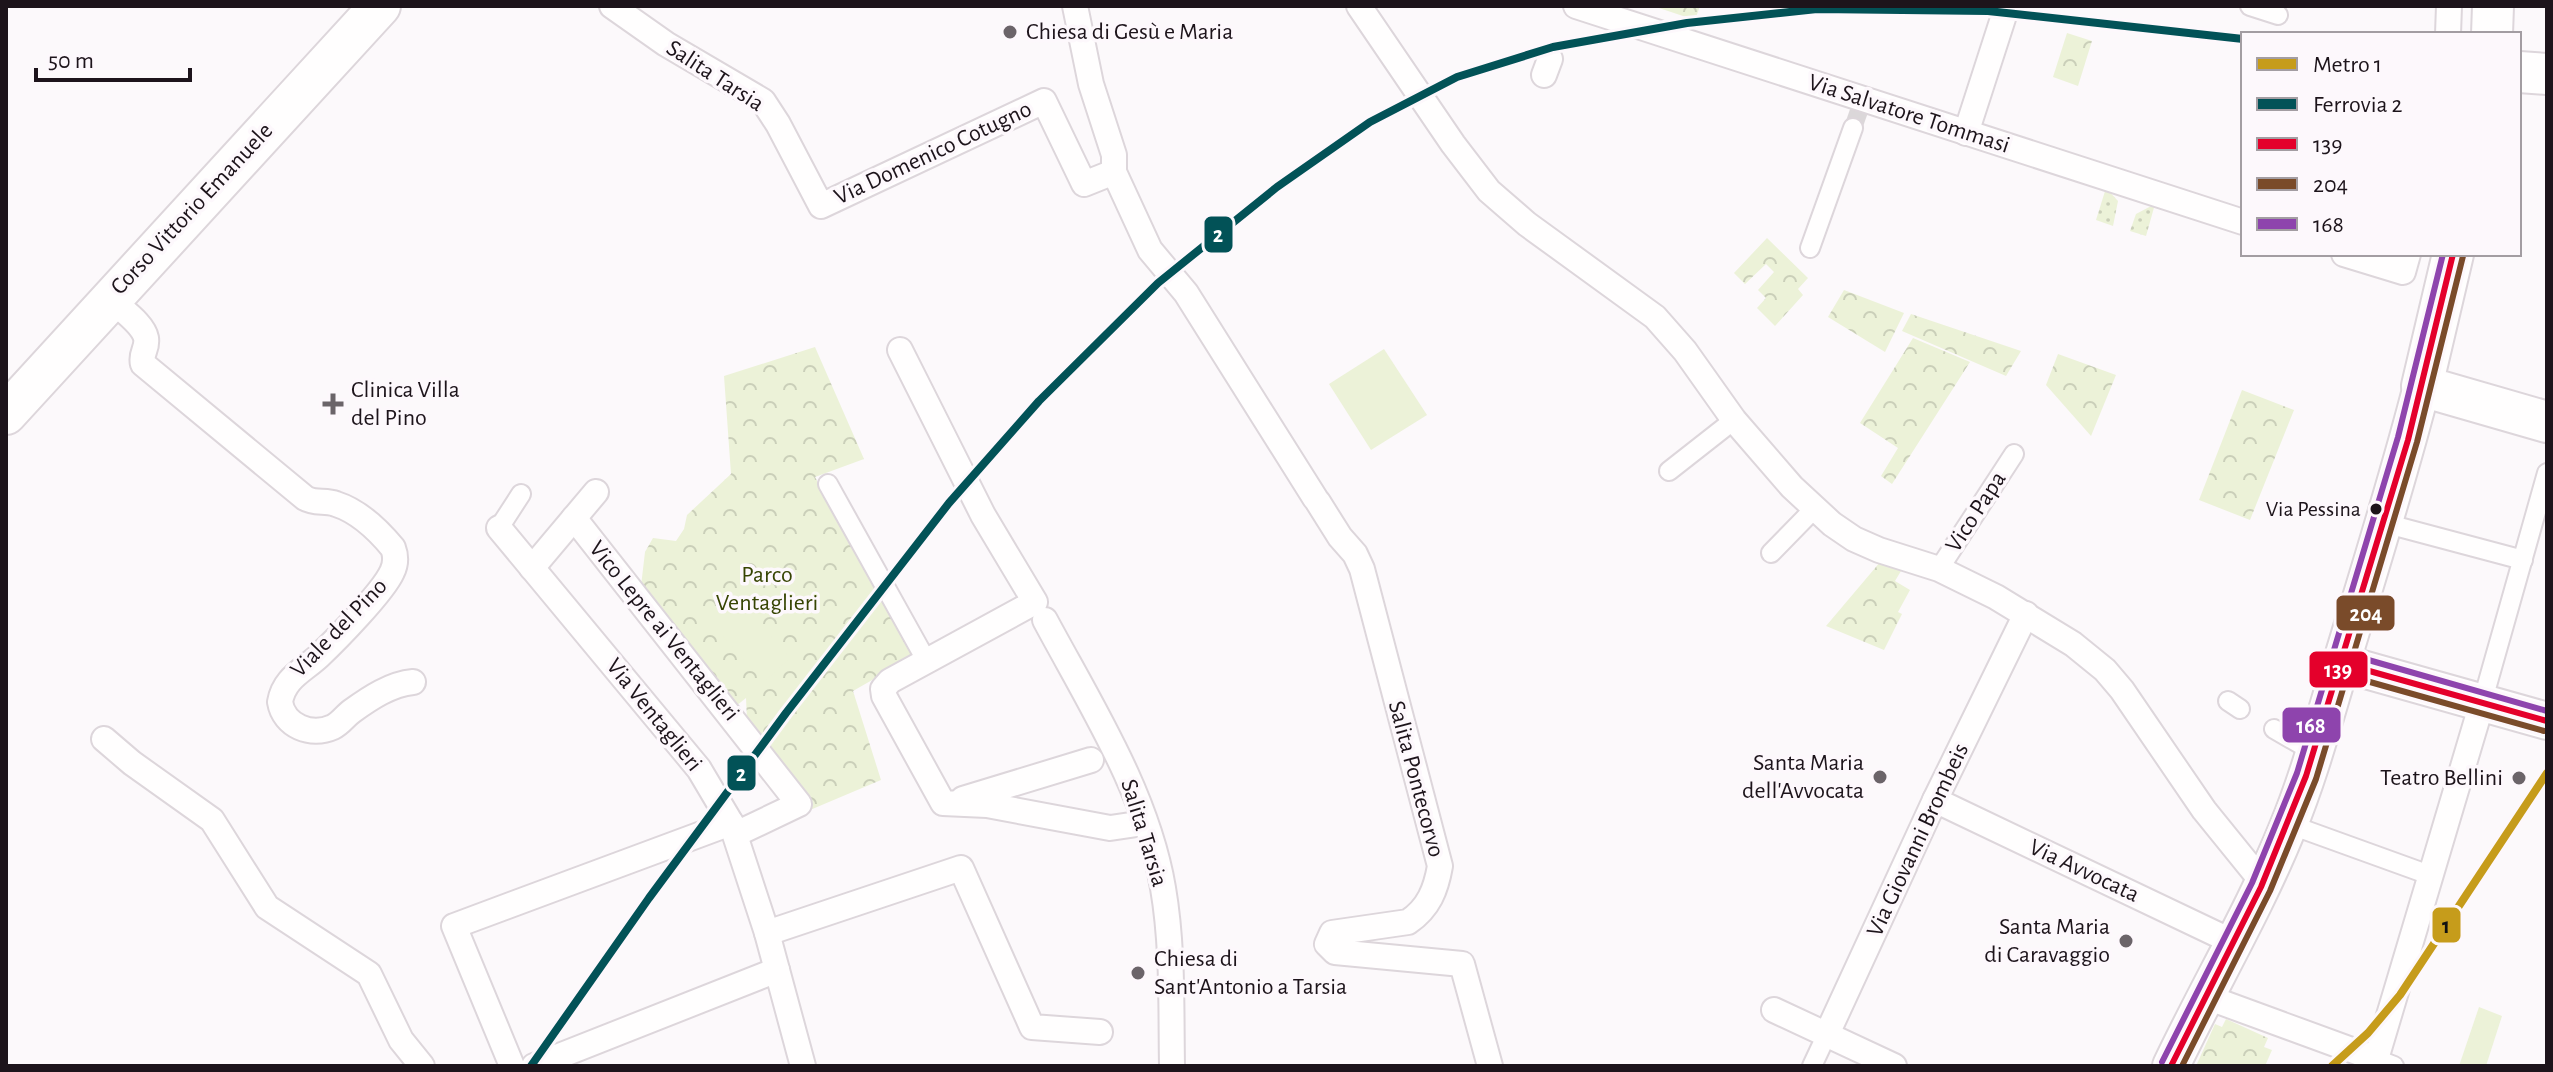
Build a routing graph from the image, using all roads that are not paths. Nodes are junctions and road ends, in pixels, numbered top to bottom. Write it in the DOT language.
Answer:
graph roads {
  1 [pos="380,6"];
  2 [pos="612,6"];
  3 [pos="1075,6"];
  4 [pos="1359,6"];
  5 [pos="1576,6"];
  6 [pos="2007,6"];
  7 [pos="2250,6"];
  8 [pos="2449,6"];
  9 [pos="2493,6"];
  10 [pos="2278,15"];
  11 [pos="2448,32"];
  12 [pos="2492,32"];
  13 [pos="2521,72"];
  14 [pos="2547,74"];
  15 [pos="1853,128"];
  16 [pos="1966,133"];
  17 [pos="1114,172"];
  18 [pos="821,206"];
  19 [pos="2241,221"];
  20 [pos="1810,248"];
  21 [pos="2351,256"];
  22 [pos="2407,256"];
  23 [pos="2453,256"];
  24 [pos="110,298"];
  25 [pos="900,350"];
  26 [pos="2422,386"];
  27 [pos="6,414"];
  28 [pos="1734,420"];
  29 [pos="2547,422"];
  30 [pos="2014,454"];
  31 [pos="1669,471"];
  32 [pos="2547,473"];
  33 [pos="828,484"];
  34 [pos="596,492"];
  35 [pos="521,494"];
  36 [pos="1814,509"];
  37 [pos="574,518"];
  38 [pos="2384,523"];
  39 [pos="499,528"];
  40 [pos="1771,553"];
  41 [pos="2523,560"];
  42 [pos="532,568"];
  43 [pos="1939,569"];
  44 [pos="1040,611"];
  45 [pos="2026,614"];
  46 [pos="926,660"];
  47 [pos="2341,663"];
  48 [pos="413,682"];
  49 [pos="2482,703"];
  50 [pos="2547,721"];
  51 [pos="2274,729"];
  52 [pos="104,739"];
  53 [pos="2314,752"];
  54 [pos="1104,756"];
  55 [pos="1935,800"];
  56 [pos="947,804"];
  57 [pos="1144,823"];
  58 [pos="734,828"];
  59 [pos="2305,830"];
  60 [pos="2424,873"];
  61 [pos="2264,884"];
  62 [pos="767,933"];
  63 [pos="777,970"];
  64 [pos="2218,970"];
  65 [pos="1774,1010"];
  66 [pos="1100,1032"];
  67 [pos="1827,1034"];
  68 [pos="2385,1063"];
  69 [pos="422,1066"];
  70 [pos="512,1066"];
  71 [pos="534,1066"];
  72 [pos="803,1066"];
  73 [pos="1172,1066"];
  74 [pos="1490,1066"];
  75 [pos="1812,1066"];
  76 [pos="1894,1066"];
  77 [pos="2171,1066"];
  1 -- 24 [label="main road, Corso Vittorio Emanuele"];
  2 -- 18 [label="street, Salita Tarsia"];
  3 -- 17 [label="street, Salita Pontecorvo"];
  4 -- 28 [label="street"];
  5 -- 16 [label="street, Via Salvatore Tommasi"];
  6 -- 16 [label="street"];
  7 -- 10 [label="street"];
  8 -- 11 [label="street"];
  9 -- 12 [label="main road"];
  13 -- 14 [label="main road"];
  15 -- 20 [label="street"];
  16 -- 19 [label="street, Via Salvatore Tommasi"];
  17 -- 18 [label="street, Via Domenico Cotugno"];
  17 -- 74 [label="street, Salita Pontecorvo"];
  21 -- 22 [label="street"];
  23 -- 26 [label="main road"];
  24 -- 27 [label="main road, Corso Vittorio Emanuele"];
  24 -- 48 [label="street, Viale del Pino"];
  25 -- 44 [label="street, Salita Tarsia"];
  26 -- 29 [label="main road"];
  26 -- 38 [label="main road"];
  28 -- 31 [label="street"];
  28 -- 36 [label="street"];
  30 -- 43 [label="street, Vico Papa"];
  32 -- 41 [label="street"];
  33 -- 46 [label="street"];
  34 -- 37 [label="street"];
  35 -- 39 [label="street"];
  36 -- 40 [label="street"];
  36 -- 43 [label="street"];
  37 -- 42 [label="street"];
  37 -- 58 [label="street, Vico Lepre ai Ventaglieri"];
  38 -- 41 [label="street"];
  38 -- 47 [label="main road"];
  39 -- 42 [label="street, Via Ventaglieri"];
  41 -- 49 [label="street"];
  42 -- 58 [label="street, Via Ventaglieri"];
  43 -- 45 [label="street"];
  44 -- 46 [label="street"];
  44 -- 54 [label="street, Salita Tarsia"];
  45 -- 55 [label="street, Via Giovanni Brombeis"];
  45 -- 61 [label="street"];
  46 -- 56 [label="street"];
  47 -- 49 [label="main road"];
  47 -- 53 [label="main road"];
  49 -- 50 [label="main road"];
  49 -- 68 [label="street"];
  51 -- 53 [label="street"];
  52 -- 69 [label="street"];
  53 -- 61 [label="main road"];
  54 -- 56 [label="street"];
  54 -- 57 [label="street, Salita Tarsia"];
  55 -- 64 [label="street, Via Avvocata"];
  55 -- 67 [label="street, Via Giovanni Brombeis"];
  56 -- 57 [label="street"];
  57 -- 73 [label="street, Salita Tarsia"];
  58 -- 62 [label="street, Via Ventaglieri"];
  58 -- 70 [label="street"];
  59 -- 60 [label="street"];
  61 -- 64 [label="main road"];
  62 -- 63 [label="street, Via Ventaglieri"];
  62 -- 66 [label="street"];
  63 -- 71 [label="street"];
  63 -- 72 [label="street, Via Ventaglieri"];
  64 -- 68 [label="street, Via Avvocata"];
  64 -- 77 [label="main road"];
  65 -- 67 [label="street"];
  67 -- 75 [label="street, Via Giovanni Brombeis"];
  67 -- 76 [label="street"];
}
